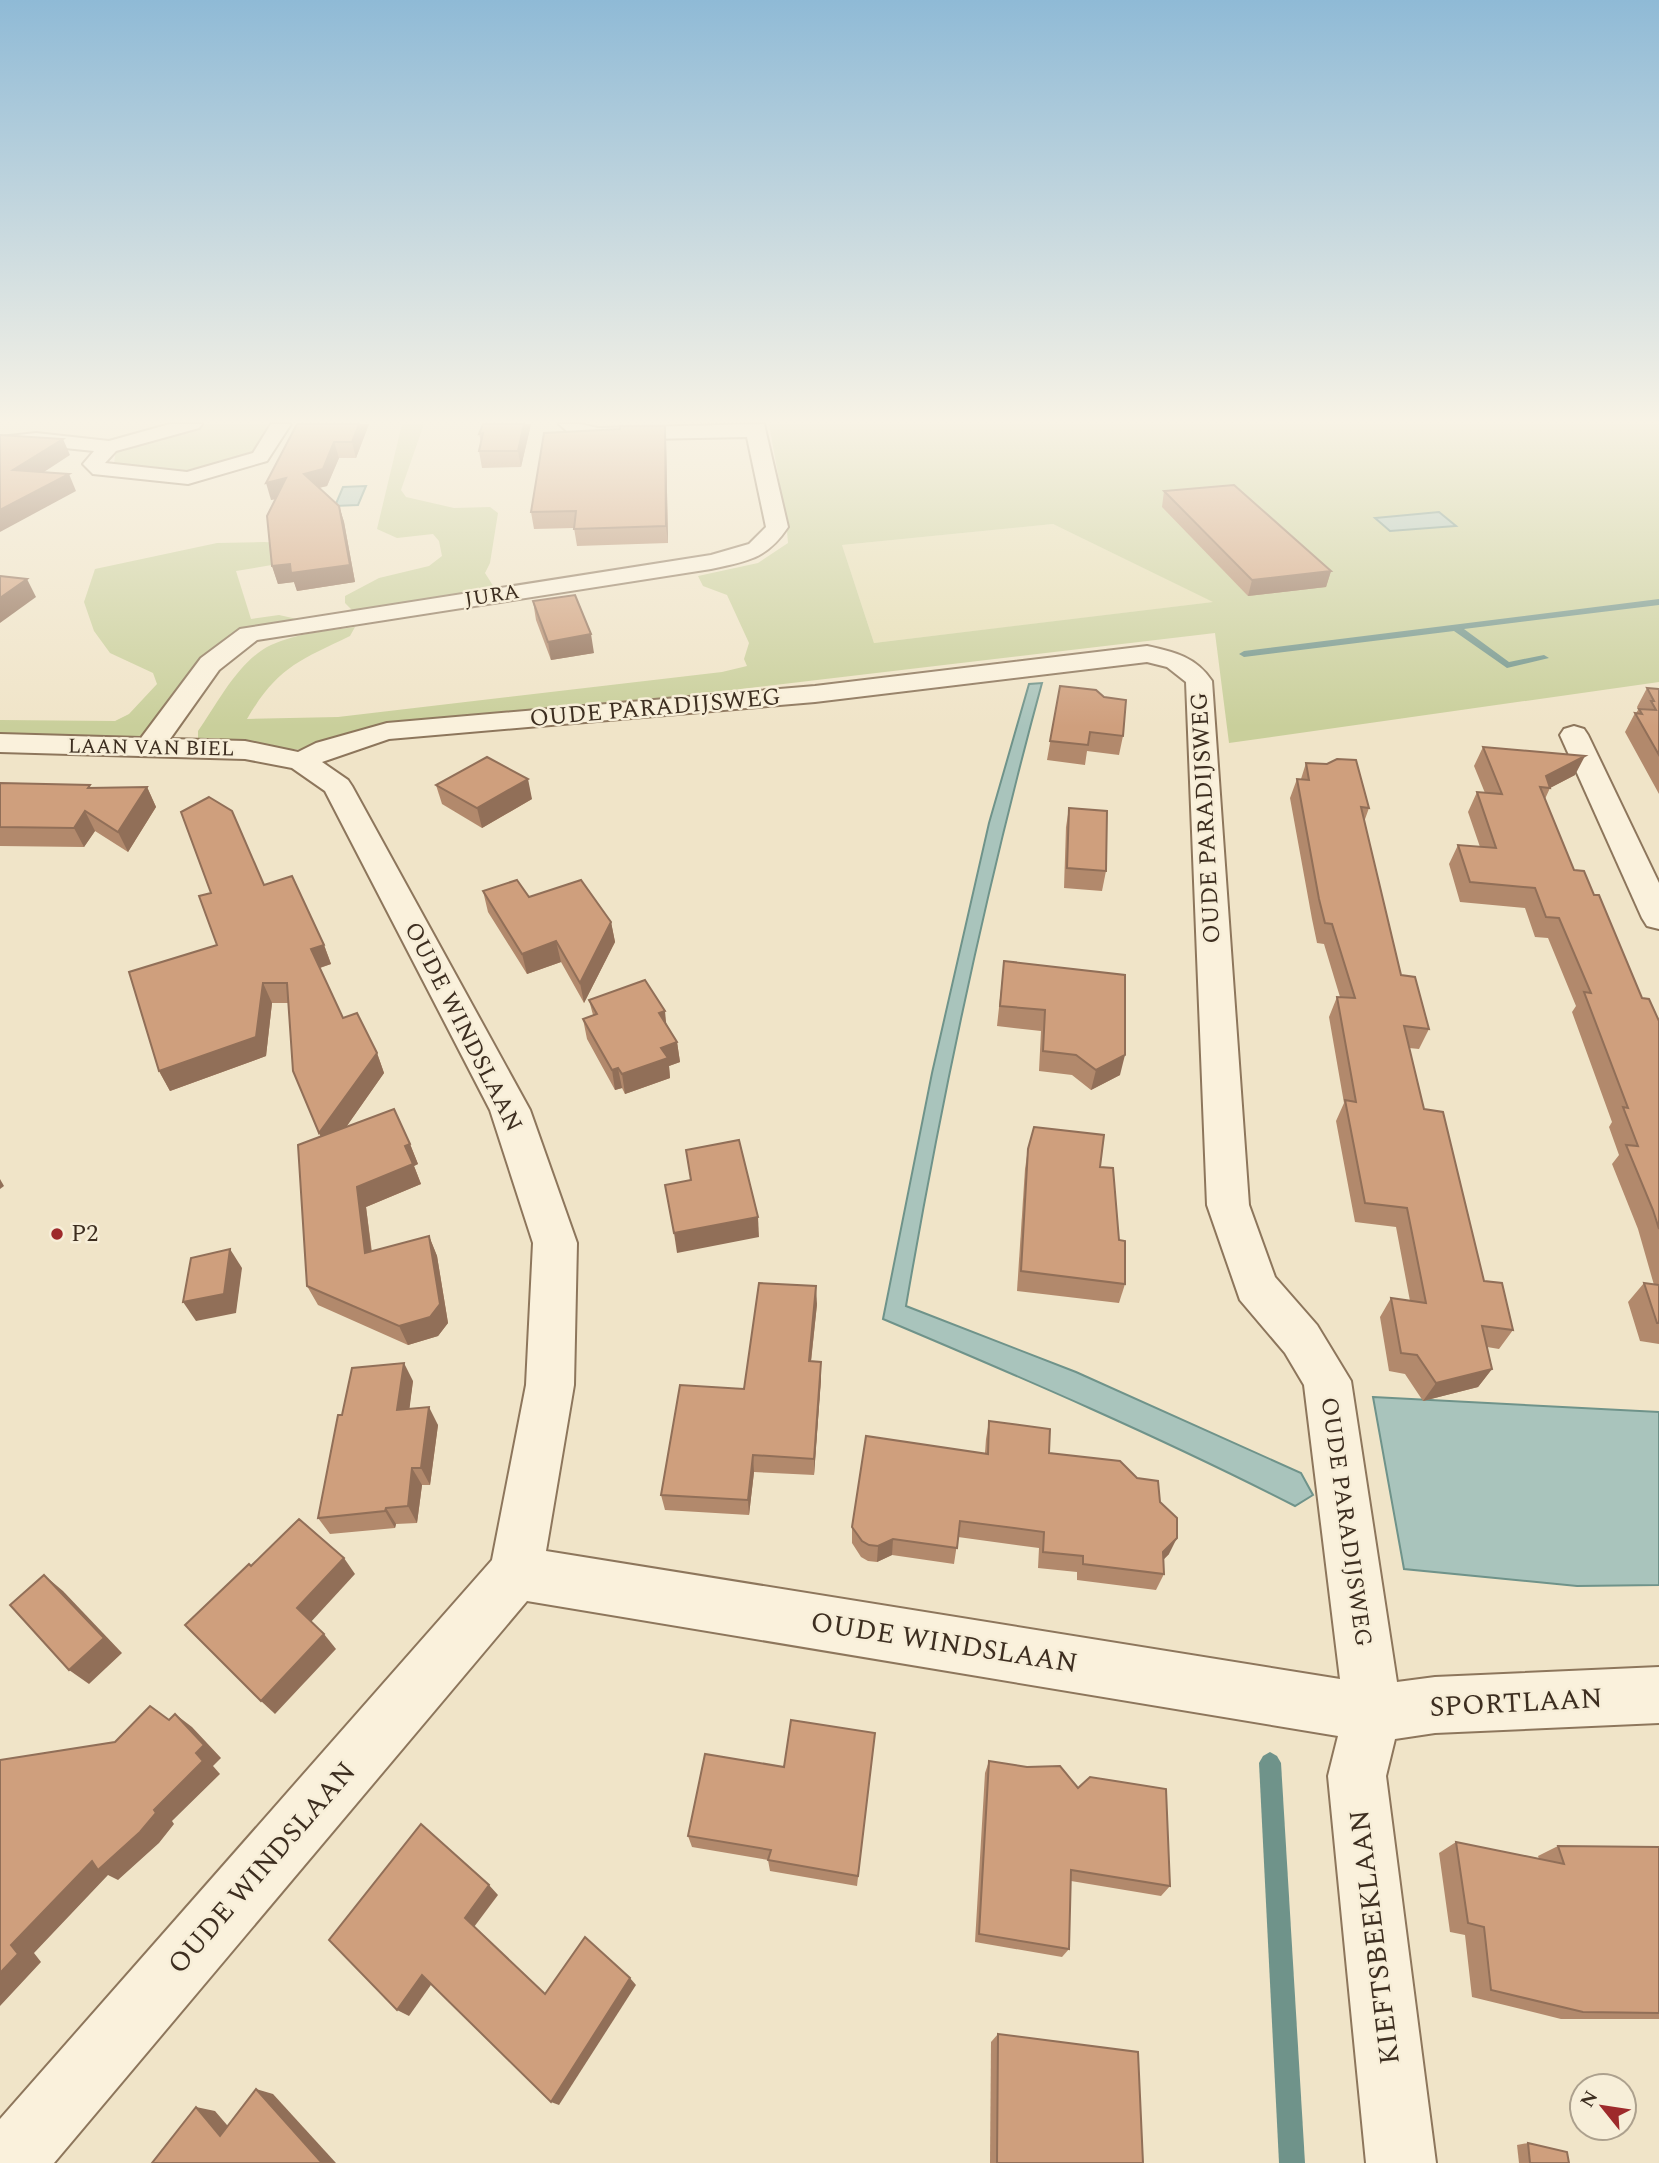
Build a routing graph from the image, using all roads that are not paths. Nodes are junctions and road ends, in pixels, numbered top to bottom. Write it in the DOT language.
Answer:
graph roads {
  1 [pos="777,525"];
  2 [pos="1574,735"];
  3 [pos="0,743"];
  4 [pos="149,748"];
  5 [pos="301,761"];
  6 [pos="1659,918"];
  7 [pos="516,1573"];
  8 [pos="1659,1695"];
  9 [pos="1373,1713"];
  10 [pos="8,2163"];
  11 [pos="1401,2163"];
  1 -- 4 [label="street, JURA"];
  2 -- 6 [label="street"];
  3 -- 4 [label="street, LAAN VAN BIEL"];
  4 -- 5 [label="street, LAAN VAN BIEL"];
  5 -- 7 [label="street, OUDE WINDSLAAN"];
  5 -- 9 [label="street, OUDE PARADIJSWEG"];
  7 -- 9 [label="street, OUDE WINDSLAAN"];
  7 -- 10 [label="street, OUDE WINDSLAAN"];
  8 -- 9 [label="street, SPORTLAAN"];
  9 -- 11 [label="street, KIEFTSBEEKLAAN"];
}
